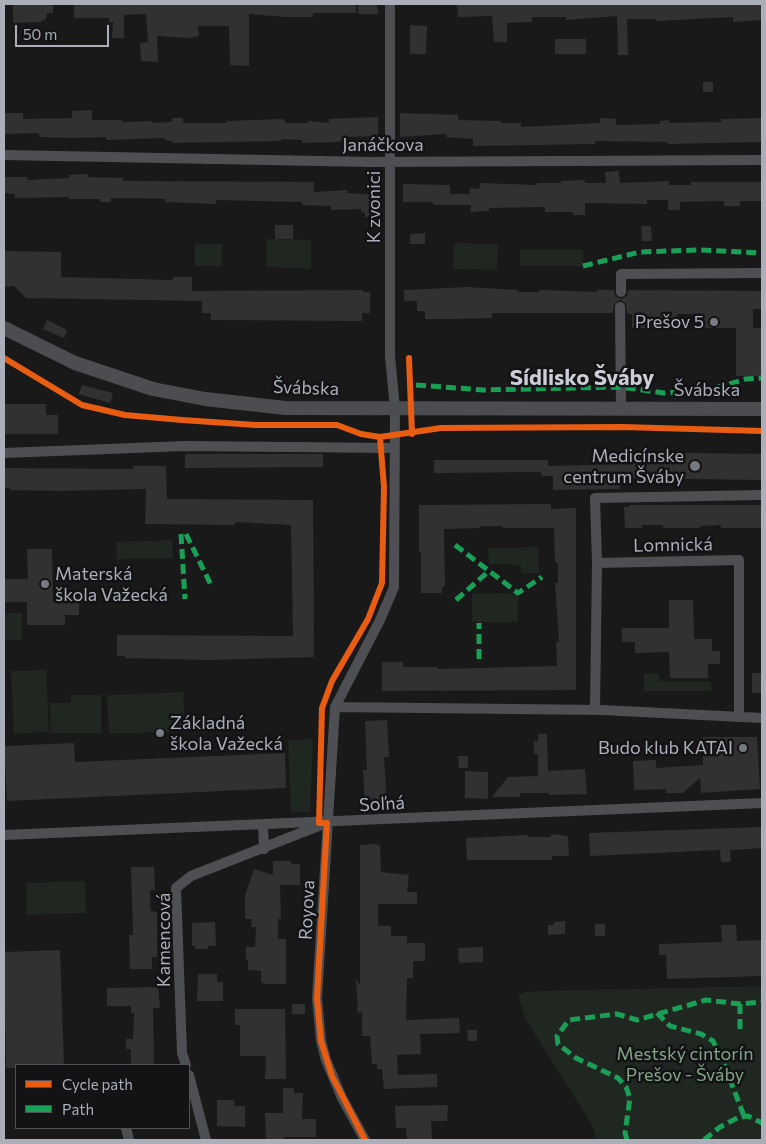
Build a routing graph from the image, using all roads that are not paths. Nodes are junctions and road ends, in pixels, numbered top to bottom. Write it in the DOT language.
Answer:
graph roads {
  1 [pos="390,4"];
  2 [pos="4,155"];
  3 [pos="762,160"];
  4 [pos="390,162"];
  5 [pos="762,273"];
  6 [pos="621,292"];
  7 [pos="620,307"];
  8 [pos="4,328"];
  9 [pos="395,409"];
  10 [pos="621,409"];
  11 [pos="762,409"];
  12 [pos="394,448"];
  13 [pos="4,453"];
  14 [pos="762,495"];
  15 [pos="597,563"];
  16 [pos="335,707"];
  17 [pos="595,710"];
  18 [pos="739,717"];
  19 [pos="762,718"];
  20 [pos="762,803"];
  21 [pos="327,823"];
  22 [pos="264,825"];
  23 [pos="4,835"];
  24 [pos="264,849"];
  25 [pos="186,1064"];
  26 [pos="191,1089"];
  27 [pos="206,1140"];
  28 [pos="366,1140"];
  1 -- 4 [label="street, K zvonici"];
  2 -- 4 [label="street, Janáčkova"];
  3 -- 4 [label="street, Janáčkova"];
  4 -- 9 [label="street, K zvonici"];
  5 -- 6 [label="street"];
  7 -- 10 [label="street"];
  8 -- 9 [label="street, Švábska"];
  9 -- 10 [label="street, Švábska"];
  9 -- 12 [label="street, Royova"];
  10 -- 11 [label="street, Švábska"];
  12 -- 13 [label="street"];
  12 -- 16 [label="street, Royova"];
  14 -- 15 [label="street"];
  15 -- 17 [label="street"];
  15 -- 18 [label="street, Lomnická"];
  16 -- 17 [label="street"];
  16 -- 21 [label="street, Royova"];
  17 -- 18 [label="street"];
  18 -- 19 [label="street"];
  20 -- 21 [label="street, Soľná"];
  21 -- 22 [label="street, Soľná"];
  21 -- 24 [label="street, Kamencová"];
  21 -- 28 [label="street, Royova"];
  22 -- 23 [label="street, Soľná"];
  22 -- 24 [label="street"];
  24 -- 25 [label="street, Kamencová"];
  26 -- 27 [label="street"];
}
